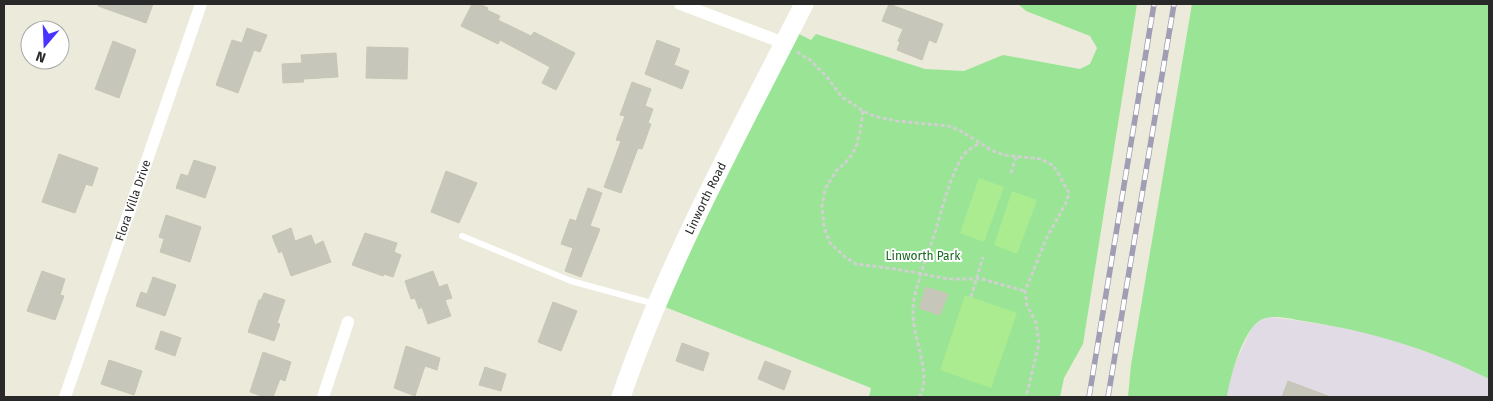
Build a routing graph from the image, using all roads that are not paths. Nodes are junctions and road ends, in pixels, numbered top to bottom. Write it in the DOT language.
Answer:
graph roads {
  1 [pos="201,4"];
  2 [pos="680,4"];
  3 [pos="804,4"];
  4 [pos="784,43"];
  5 [pos="462,236"];
  6 [pos="656,304"];
  7 [pos="348,322"];
  8 [pos="65,397"];
  9 [pos="323,397"];
  10 [pos="621,397"];
  1 -- 8 [label="street, Flora Villa Drive"];
  2 -- 4 [label="street"];
  3 -- 4 [label="main road, Linworth Road"];
  4 -- 6 [label="main road, Linworth Road"];
  5 -- 6 [label="lane"];
  6 -- 10 [label="main road, Linworth Road"];
  7 -- 9 [label="street"];
}
